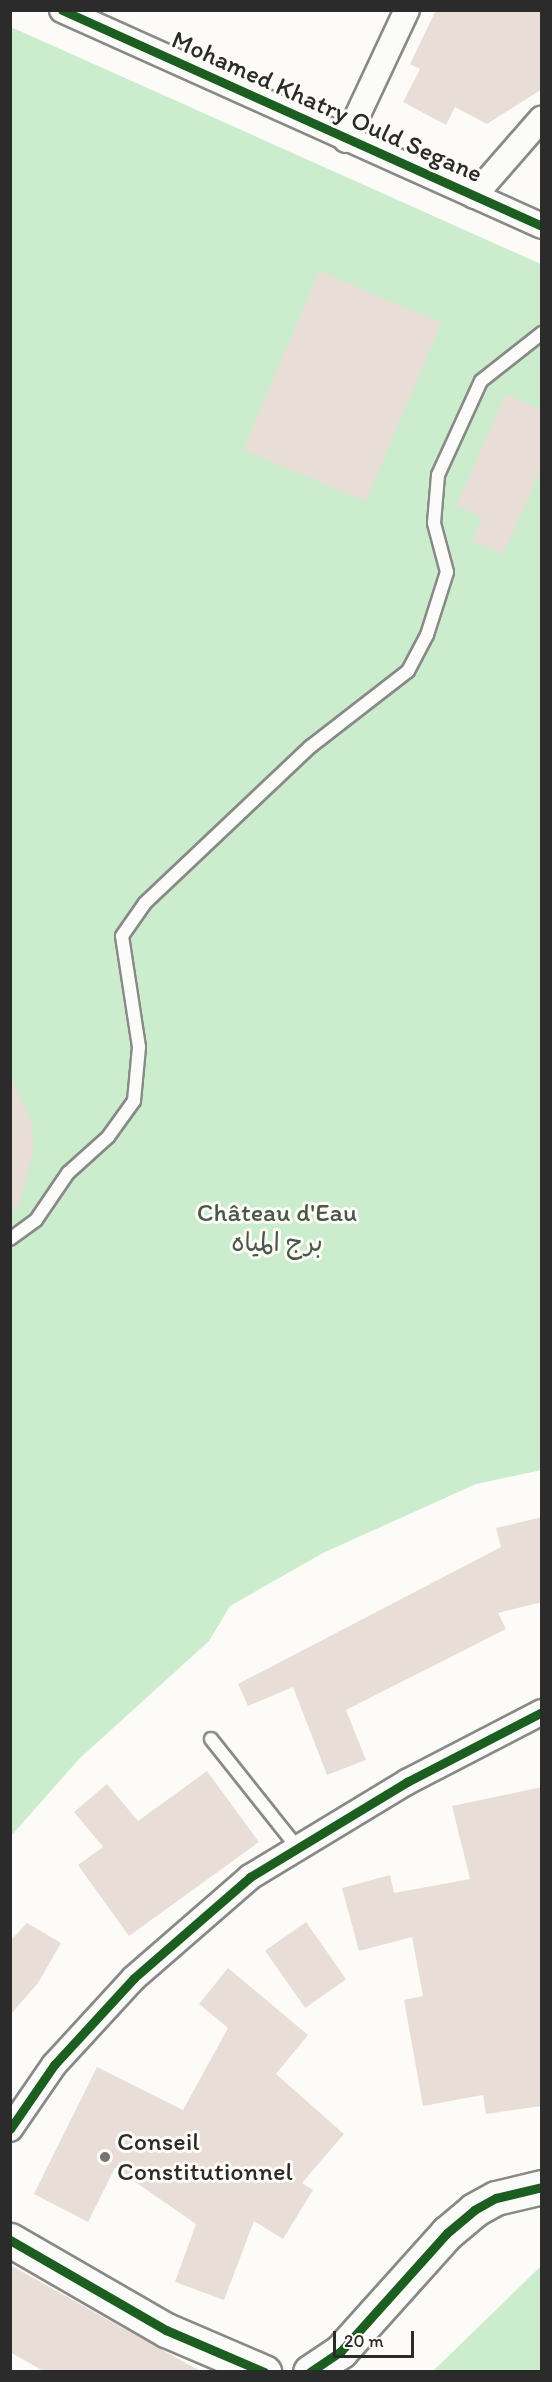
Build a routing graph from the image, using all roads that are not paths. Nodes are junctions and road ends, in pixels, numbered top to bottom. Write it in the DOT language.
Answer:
graph roads {
  1 [pos="407,10"];
  2 [pos="76,13"];
  3 [pos="542,118"];
  4 [pos="346,140"];
  5 [pos="474,196"];
  6 [pos="542,226"];
  7 [pos="542,333"];
  8 [pos="10,1239"];
  9 [pos="542,1712"];
  10 [pos="211,1739"];
  11 [pos="296,1846"];
  12 [pos="10,2129"];
  13 [pos="542,2187"];
  14 [pos="10,2240"];
  15 [pos="249,2369"];
  16 [pos="310,2372"];
  1 -- 4 [label="street"];
  2 -- 4 [label="street, Mohamed Khatry Ould Segane"];
  3 -- 5 [label="street"];
  4 -- 5 [label="street, Mohamed Khatry Ould Segane"];
  5 -- 6 [label="street, Mohamed Khatry Ould Segane"];
  7 -- 8 [label="lane"];
  9 -- 11 [label="street"];
  10 -- 11 [label="lane"];
  11 -- 12 [label="street"];
  13 -- 16 [label="street"];
  14 -- 15 [label="street"];
}
